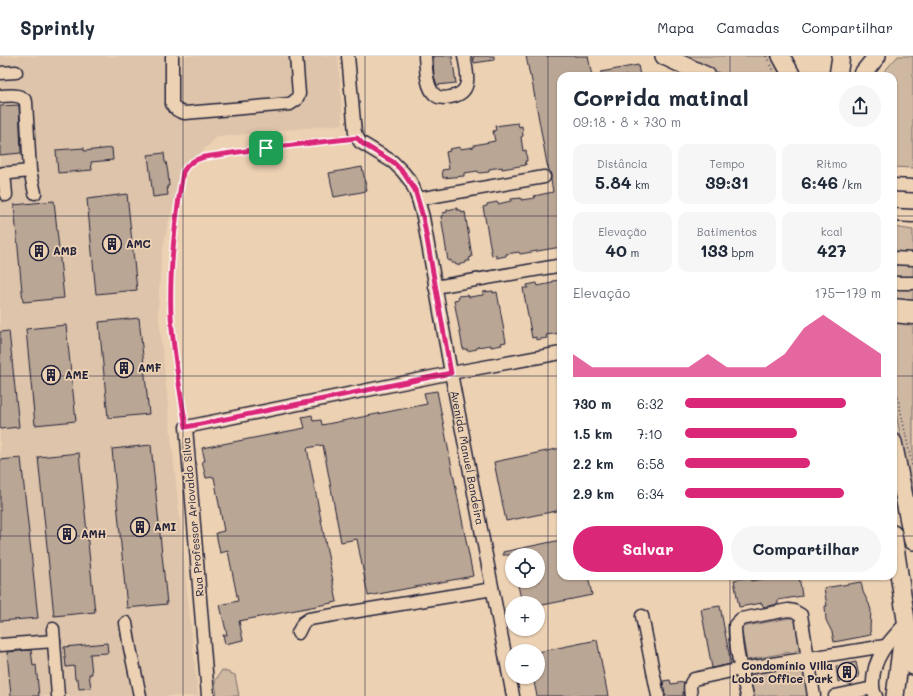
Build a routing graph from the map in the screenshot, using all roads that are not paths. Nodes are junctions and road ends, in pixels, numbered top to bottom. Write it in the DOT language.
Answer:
graph roads {
  1 [pos="172,56"];
  2 [pos="296,56"];
  3 [pos="348,56"];
  4 [pos="425,56"];
  5 [pos="464,56"];
  6 [pos="664,56"];
  7 [pos="781,56"];
  8 [pos="841,56"];
  9 [pos="876,56"];
  10 [pos="884,56"];
  11 [pos="16,72"];
  12 [pos="698,72"];
  13 [pos="790,72"];
  14 [pos="839,72"];
  15 [pos="864,72"];
  16 [pos="874,72"];
  17 [pos="0,73"];
  18 [pos="0,96"];
  19 [pos="30,171"];
  20 [pos="2,174"];
  21 [pos="544,177"];
  22 [pos="897,185"];
  23 [pos="913,186"];
  24 [pos="35,193"];
  25 [pos="6,195"];
  26 [pos="418,199"];
  27 [pos="897,213"];
  28 [pos="913,216"];
  29 [pos="897,258"];
  30 [pos="913,259"];
  31 [pos="557,266"];
  32 [pos="897,283"];
  33 [pos="913,283"];
  34 [pos="435,287"];
  35 [pos="897,305"];
  36 [pos="913,307"];
  37 [pos="897,316"];
  38 [pos="913,318"];
  39 [pos="557,354"];
  40 [pos="451,373"];
  41 [pos="897,461"];
  42 [pos="912,532"];
  43 [pos="897,560"];
  44 [pos="492,588"];
  45 [pos="642,616"];
  46 [pos="126,623"];
  47 [pos="907,625"];
  48 [pos="298,633"];
  49 [pos="0,645"];
  50 [pos="885,646"];
  51 [pos="808,659"];
  52 [pos="913,666"];
  53 [pos="741,669"];
  54 [pos="874,692"];
  55 [pos="58,696"];
  56 [pos="140,696"];
  57 [pos="208,696"];
  58 [pos="513,696"];
  59 [pos="658,696"];
  60 [pos="691,696"];
  61 [pos="747,696"];
  62 [pos="814,696"];
  63 [pos="836,696"];
  64 [pos="895,696"];
  1 -- 2 [label="street"];
  3 -- 26 [label="street, Avenida Manuel Bandeira"];
  4 -- 5 [label="street"];
  6 -- 12 [label="highway"];
  7 -- 13 [label="highway"];
  8 -- 14 [label="highway"];
  9 -- 15 [label="highway"];
  10 -- 16 [label="street"];
  11 -- 17 [label="street"];
  18 -- 19 [label="street"];
  19 -- 20 [label="street"];
  19 -- 24 [label="street"];
  20 -- 25 [label="street"];
  21 -- 26 [label="street"];
  22 -- 23 [label="street"];
  26 -- 34 [label="street, Avenida Manuel Bandeira"];
  27 -- 28 [label="street"];
  29 -- 30 [label="street"];
  31 -- 34 [label="street"];
  32 -- 33 [label="street"];
  34 -- 40 [label="street, Avenida Manuel Bandeira"];
  35 -- 36 [label="street"];
  37 -- 38 [label="street"];
  39 -- 40 [label="street"];
  40 -- 44 [label="street, Avenida Manuel Bandeira"];
  40 -- 57 [label="street, Rua Professor Ariovaldo Silva"];
  41 -- 42 [label="highway"];
  43 -- 47 [label="highway"];
  44 -- 48 [label="street"];
  44 -- 58 [label="street, Avenida Manuel Bandeira"];
  45 -- 59 [label="street"];
  46 -- 56 [label="street"];
  47 -- 50 [label="street"];
  47 -- 52 [label="highway"];
  47 -- 64 [label="highway"];
  49 -- 55 [label="street"];
  50 -- 51 [label="street"];
  50 -- 54 [label="street"];
  51 -- 53 [label="street"];
  51 -- 53 [label="street"];
  51 -- 62 [label="street"];
  53 -- 60 [label="street"];
  53 -- 61 [label="street"];
  54 -- 63 [label="street"];
}
